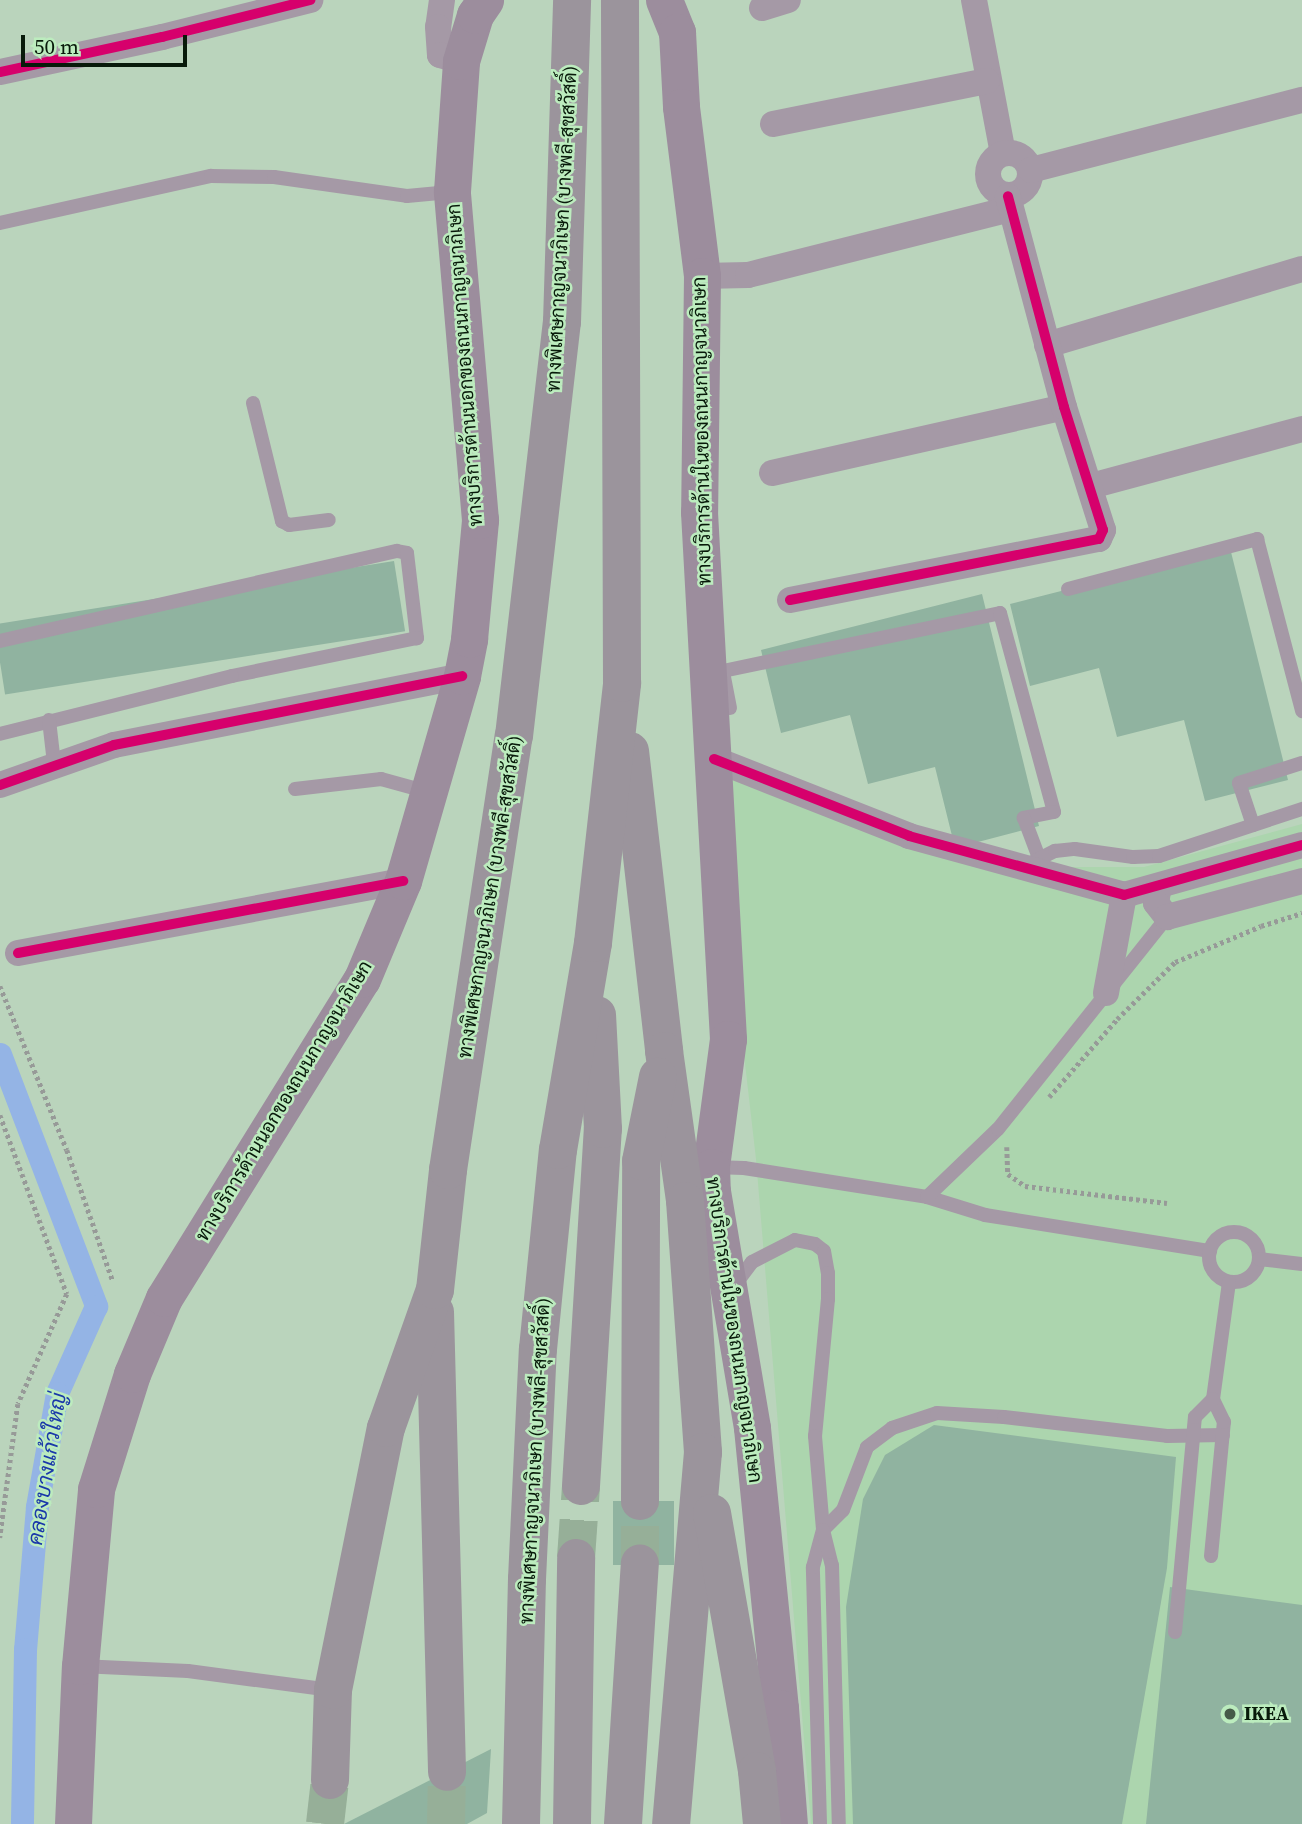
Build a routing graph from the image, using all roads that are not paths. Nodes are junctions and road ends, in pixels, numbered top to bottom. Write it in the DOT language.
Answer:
graph roads {
  1 [pos="310,0"];
  2 [pos="442,0"];
  3 [pos="485,0"];
  4 [pos="572,0"];
  5 [pos="620,0"];
  6 [pos="664,0"];
  7 [pos="788,0"];
  8 [pos="980,1"];
  9 [pos="762,8"];
  10 [pos="461,61"];
  11 [pos="0,72"];
  12 [pos="987,81"];
  13 [pos="1302,100"];
  14 [pos="773,124"];
  15 [pos="1003,153"];
  16 [pos="1031,170"];
  17 [pos="452,191"];
  18 [pos="1009,202"];
  19 [pos="0,223"];
  20 [pos="1302,269"];
  21 [pos="702,276"];
  22 [pos="1047,345"];
  23 [pos="253,403"];
  24 [pos="1064,407"];
  25 [pos="1302,429"];
  26 [pos="772,473"];
  27 [pos="1091,486"];
  28 [pos="329,520"];
  29 [pos="1068,589"];
  30 [pos="790,600"];
  31 [pos="0,641"];
  32 [pos="462,677"];
  33 [pos="622,683"];
  34 [pos="730,708"];
  35 [pos="1302,711"];
  36 [pos="49,720"];
  37 [pos="0,734"];
  38 [pos="714,759"];
  39 [pos="54,763"];
  40 [pos="1302,763"];
  41 [pos="0,785"];
  42 [pos="295,789"];
  43 [pos="428,793"];
  44 [pos="1302,809"];
  45 [pos="1253,825"];
  46 [pos="1302,845"];
  47 [pos="1031,863"];
  48 [pos="403,881"];
  49 [pos="1302,881"];
  50 [pos="1159,886"];
  51 [pos="1124,895"];
  52 [pos="1167,917"];
  53 [pos="593,943"];
  54 [pos="18,953"];
  55 [pos="1106,993"];
  56 [pos="664,1051"];
  57 [pos="710,1167"];
  58 [pos="927,1197"];
  59 [pos="1210,1251"];
  60 [pos="1259,1259"];
  61 [pos="1302,1264"];
  62 [pos="1229,1282"];
  63 [pos="435,1290"];
  64 [pos="729,1292"];
  65 [pos="1213,1399"];
  66 [pos="1193,1433"];
  67 [pos="1223,1435"];
  68 [pos="703,1452"];
  69 [pos="581,1486"];
  70 [pos="640,1502"];
  71 [pos="823,1530"];
  72 [pos="1211,1556"];
  73 [pos="576,1558"];
  74 [pos="640,1564"];
  75 [pos="1175,1632"];
  76 [pos="80,1667"];
  77 [pos="332,1690"];
  78 [pos="447,1772"];
  79 [pos="330,1780"];
  80 [pos="73,1824"];
  81 [pos="521,1824"];
  82 [pos="572,1824"];
  83 [pos="623,1824"];
  84 [pos="671,1824"];
  85 [pos="762,1824"];
  86 [pos="789,1824"];
  87 [pos="820,1824"];
  88 [pos="839,1824"];
  1 -- 11 [label="street"];
  2 -- 10 [label="street"];
  3 -- 10 [label="main road, ทางบริการด้านนอกของถนนกาญจนาภิเษก"];
  4 -- 63 [label="highway, ทางพิเศษกาญจนาภิเษก (บางพลี-สุขสวัสดิ์)"];
  5 -- 33 [label="highway, ทางพิเศษกาญจนาภิเษก (บางพลี-สุขสวัสดิ์)"];
  6 -- 21 [label="main road, ทางบริการด้านในของถนนกาญจนาภิเษก"];
  7 -- 9 [label="street"];
  8 -- 12 [label="street"];
  10 -- 17 [label="main road, ทางบริการด้านนอกของถนนกาญจนาภิเษก"];
  12 -- 14 [label="street"];
  12 -- 15 [label="street"];
  13 -- 16 [label="street"];
  15 -- 16 [label="street"];
  15 -- 18 [label="street"];
  16 -- 18 [label="street"];
  17 -- 19 [label="lane"];
  17 -- 32 [label="main road, ทางบริการด้านนอกของถนนกาญจนาภิเษก"];
  18 -- 21 [label="street"];
  18 -- 22 [label="street"];
  20 -- 22 [label="street"];
  21 -- 38 [label="main road, ทางบริการด้านในของถนนกาญจนาภิเษก"];
  22 -- 24 [label="street"];
  23 -- 28 [label="lane"];
  24 -- 26 [label="street"];
  24 -- 27 [label="street"];
  25 -- 27 [label="street"];
  27 -- 30 [label="street"];
  29 -- 35 [label="lane"];
  31 -- 36 [label="lane"];
  32 -- 39 [label="street"];
  32 -- 43 [label="main road, ทางบริการด้านนอกของถนนกาญจนาภิเษก"];
  33 -- 53 [label="highway, ทางพิเศษกาญจนาภิเษก (บางพลี-สุขสวัสดิ์)"];
  33 -- 56 [label="highway, ทางพิเศษกาญจนาภิเษก (บางพลี-สุขสวัสดิ์)"];
  34 -- 47 [label="lane"];
  36 -- 37 [label="lane"];
  36 -- 39 [label="lane"];
  38 -- 47 [label="street"];
  38 -- 57 [label="main road, ทางบริการด้านในของถนนกาญจนาภิเษก"];
  39 -- 41 [label="street"];
  40 -- 45 [label="lane"];
  42 -- 43 [label="lane"];
  43 -- 48 [label="main road, ทางบริการด้านนอกของถนนกาญจนาภิเษก"];
  44 -- 45 [label="lane"];
  45 -- 47 [label="lane"];
  46 -- 50 [label="street"];
  47 -- 51 [label="street"];
  48 -- 54 [label="street"];
  48 -- 76 [label="main road, ทางบริการด้านนอกของถนนกาญจนาภิเษก"];
  49 -- 52 [label="street"];
  50 -- 51 [label="street"];
  50 -- 52 [label="street"];
  51 -- 55 [label="street"];
  52 -- 55 [label="lane"];
  53 -- 69 [label="highway"];
  53 -- 81 [label="highway, ทางพิเศษกาญจนาภิเษก (บางพลี-สุขสวัสดิ์)"];
  55 -- 58 [label="lane"];
  56 -- 68 [label="highway, ทางพิเศษกาญจนาภิเษก (บางพลี-สุขสวัสดิ์)"];
  56 -- 70 [label="highway, ทางพิเศษกาญจนาภิเษก (บางพลี-สุขสวัสดิ์)"];
  57 -- 58 [label="lane"];
  57 -- 64 [label="main road, ทางบริการด้านในของถนนกาญจนาภิเษก"];
  58 -- 59 [label="lane"];
  59 -- 60 [label="lane"];
  59 -- 62 [label="lane"];
  60 -- 61 [label="lane"];
  60 -- 62 [label="lane"];
  62 -- 65 [label="lane"];
  63 -- 77 [label="highway, ทางพิเศษกาญจนาภิเษก (บางพลี-สุขสวัสดิ์)"];
  63 -- 78 [label="highway"];
  64 -- 71 [label="lane"];
  64 -- 86 [label="main road, ทางบริการด้านในของถนนกาญจนาภิเษก"];
  65 -- 66 [label="lane"];
  65 -- 67 [label="lane"];
  66 -- 67 [label="lane"];
  66 -- 71 [label="lane"];
  66 -- 75 [label="lane"];
  67 -- 72 [label="lane"];
  68 -- 84 [label="highway, ทางพิเศษกาญจนาภิเษก (บางพลี-สุขสวัสดิ์)"];
  68 -- 85 [label="highway"];
  71 -- 87 [label="lane"];
  71 -- 88 [label="lane"];
  73 -- 82 [label="highway"];
  74 -- 83 [label="highway"];
  76 -- 77 [label="lane"];
  76 -- 80 [label="main road, ทางบริการด้านนอกของถนนกาญจนาภิเษก"];
  77 -- 79 [label="highway, ทางพิเศษกาญจนาภิเษก (บางพลี-สุขสวัสดิ์)"];
}
